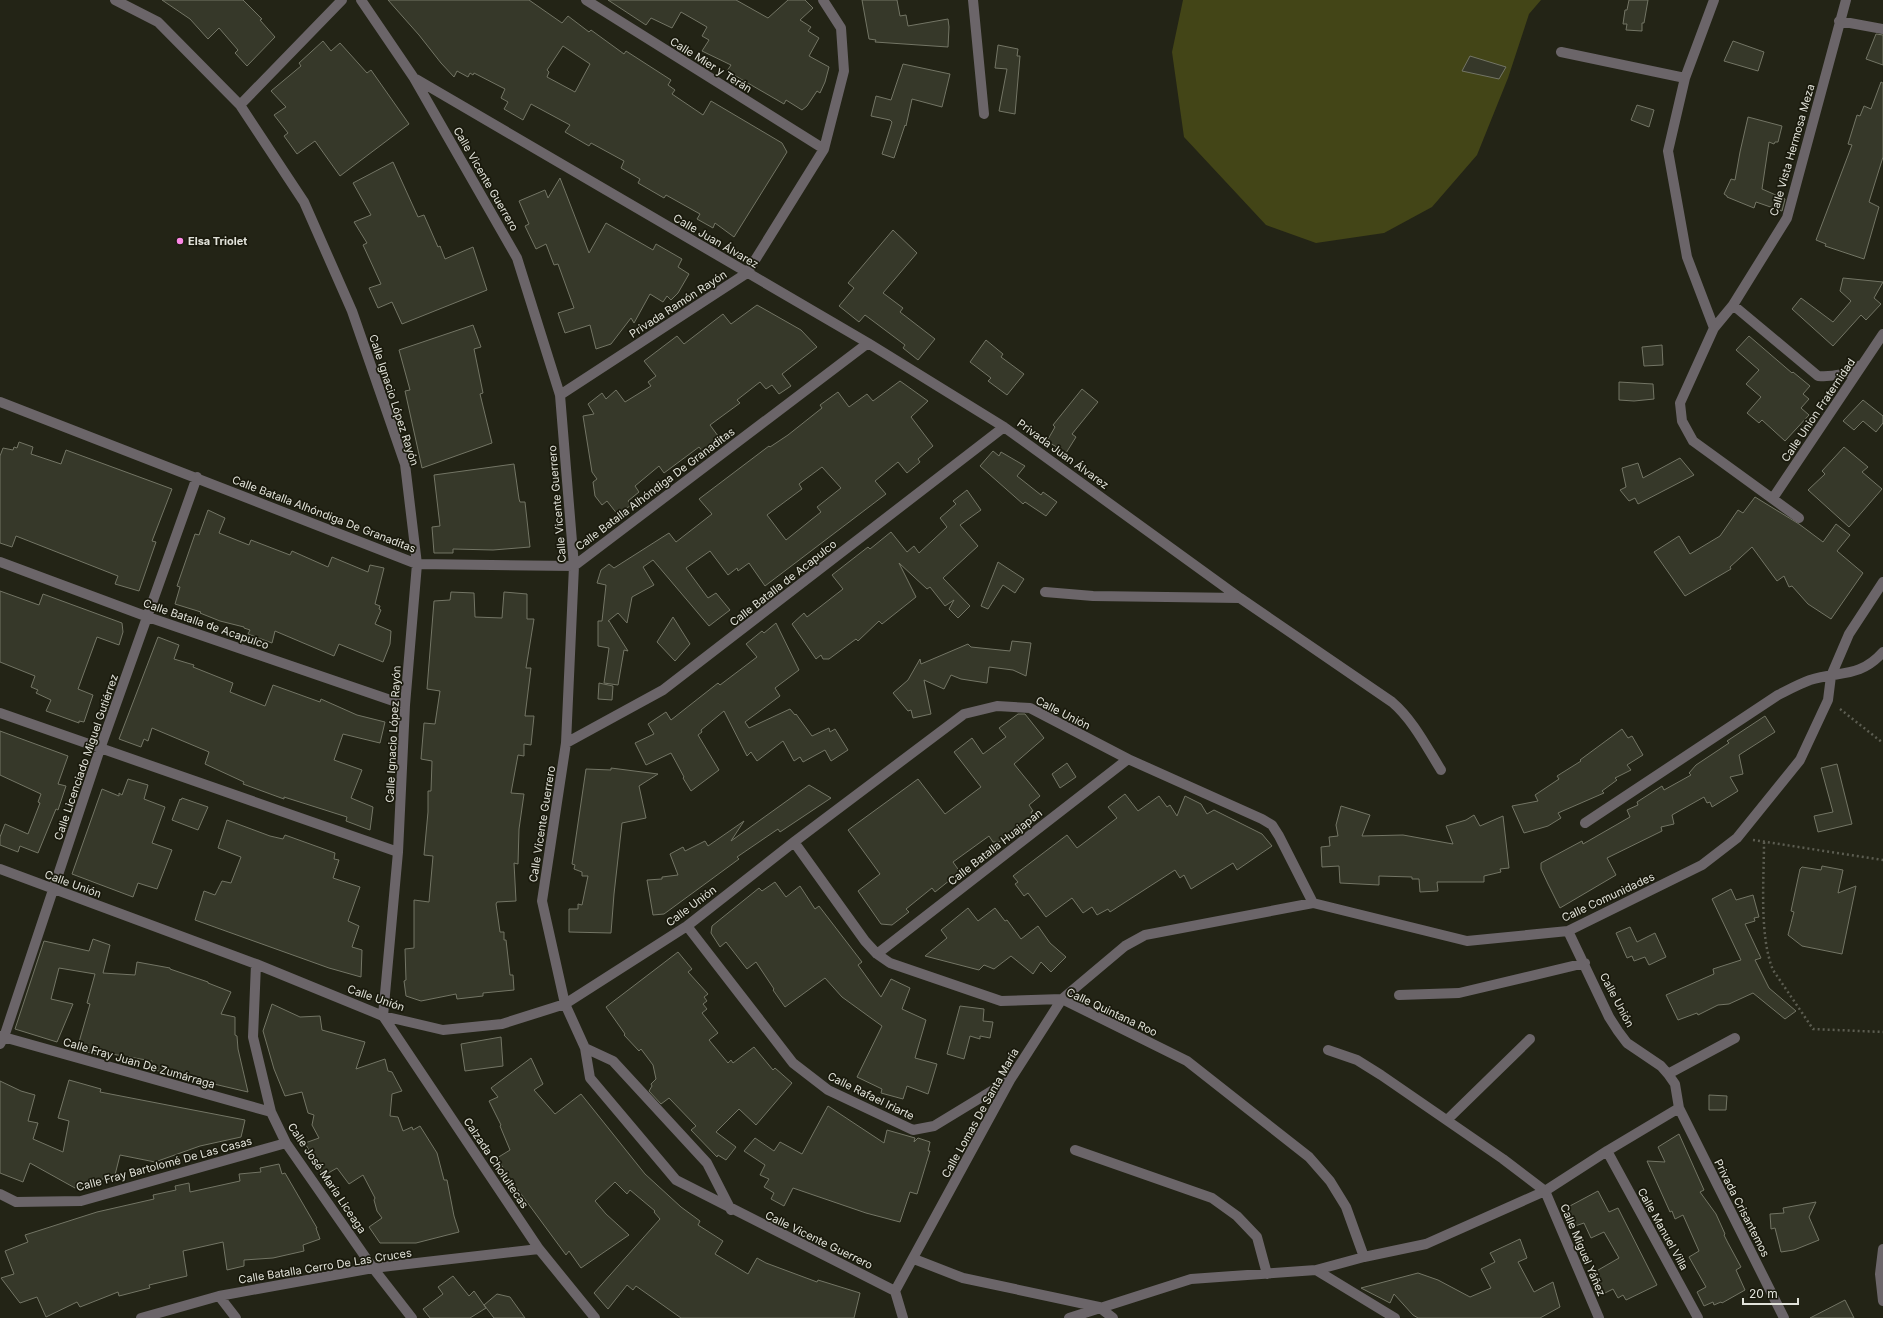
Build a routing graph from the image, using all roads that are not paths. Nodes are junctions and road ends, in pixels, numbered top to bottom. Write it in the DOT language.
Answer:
graph roads {
  1 [pos="116,0"];
  2 [pos="342,0"];
  3 [pos="361,0"];
  4 [pos="586,0"];
  5 [pos="823,0"];
  6 [pos="973,0"];
  7 [pos="1714,0"];
  8 [pos="1846,0"];
  9 [pos="1839,21"];
  10 [pos="1883,30"];
  11 [pos="1561,52"];
  12 [pos="414,78"];
  13 [pos="1685,78"];
  14 [pos="240,105"];
  15 [pos="984,114"];
  16 [pos="824,150"];
  17 [pos="747,273"];
  18 [pos="1733,305"];
  19 [pos="1714,328"];
  20 [pos="1883,334"];
  21 [pos="868,343"];
  22 [pos="1864,363"];
  23 [pos="560,395"];
  24 [pos="0,402"];
  25 [pos="1004,427"];
  26 [pos="197,477"];
  27 [pos="1773,498"];
  28 [pos="1799,518"];
  29 [pos="0,562"];
  30 [pos="418,564"];
  31 [pos="574,566"];
  32 [pos="1883,582"];
  33 [pos="1045,592"];
  34 [pos="1240,598"];
  35 [pos="148,617"];
  36 [pos="1883,652"];
  37 [pos="1831,676"];
  38 [pos="405,706"];
  39 [pos="0,713"];
  40 [pos="566,743"];
  41 [pos="100,749"];
  42 [pos="1128,759"];
  43 [pos="1441,770"];
  44 [pos="1584,823"];
  45 [pos="794,842"];
  46 [pos="398,852"];
  47 [pos="0,869"];
  48 [pos="54,889"];
  49 [pos="1313,903"];
  50 [pos="687,926"];
  51 [pos="1568,931"];
  52 [pos="877,954"];
  53 [pos="1585,963"];
  54 [pos="256,964"];
  55 [pos="1399,995"];
  56 [pos="1062,999"];
  57 [pos="565,1004"];
  58 [pos="383,1016"];
  59 [pos="1735,1038"];
  60 [pos="1,1039"];
  61 [pos="1530,1040"];
  62 [pos="585,1048"];
  63 [pos="1328,1050"];
  64 [pos="1668,1074"];
  65 [pos="1010,1080"];
  66 [pos="1678,1108"];
  67 [pos="271,1112"];
  68 [pos="1447,1120"];
  69 [pos="286,1143"];
  70 [pos="1075,1150"];
  71 [pos="1607,1151"];
  72 [pos="1545,1191"];
  73 [pos="0,1194"];
  74 [pos="732,1210"];
  75 [pos="1883,1248"];
  76 [pos="539,1249"];
  77 [pos="1364,1257"];
  78 [pos="914,1259"];
  79 [pos="373,1268"];
  80 [pos="1316,1270"];
  81 [pos="1267,1274"];
  82 [pos="895,1291"];
  83 [pos="219,1296"];
  84 [pos="1883,1301"];
  85 [pos="1099,1308"];
  86 [pos="141,1318"];
  87 [pos="236,1318"];
  88 [pos="412,1318"];
  89 [pos="595,1318"];
  90 [pos="904,1318"];
  91 [pos="1069,1318"];
  92 [pos="1113,1318"];
  93 [pos="1395,1318"];
  94 [pos="1599,1318"];
  95 [pos="1698,1318"];
  96 [pos="1784,1318"];
  1 -- 14 [label="street, Calle Ignacio López Rayón"];
  2 -- 14 [label="street"];
  3 -- 12 [label="street, Calle Vicente Guerrero"];
  4 -- 16 [label="street, Calle Mier y Terán"];
  5 -- 16 [label="street, Privada Ramón Rayón"];
  6 -- 15 [label="street"];
  7 -- 13 [label="street"];
  8 -- 9 [label="street, Calle Vista Hermosa Meza"];
  9 -- 10 [label="street"];
  9 -- 18 [label="street, Calle Vista Hermosa Meza"];
  11 -- 13 [label="street"];
  12 -- 17 [label="street, Calle Juan Álvarez"];
  12 -- 23 [label="street, Calle Vicente Guerrero"];
  13 -- 19 [label="street"];
  14 -- 30 [label="street, Calle Ignacio López Rayón"];
  16 -- 17 [label="street, Privada Ramón Rayón"];
  17 -- 21 [label="street, Calle Juan Álvarez"];
  17 -- 23 [label="street, Privada Ramón Rayón"];
  18 -- 19 [label="street, Calle Vista Hermosa Meza"];
  18 -- 22 [label="street"];
  19 -- 27 [label="street, Calle Vista Hermosa Meza"];
  20 -- 22 [label="street, Calle Union Fraternidad"];
  21 -- 25 [label="street, Calle Juan Álvarez"];
  21 -- 31 [label="street, Calle Batalla Alhóndiga De Granaditas"];
  22 -- 27 [label="street, Calle Union Fraternidad"];
  23 -- 31 [label="street, Calle Vicente Guerrero"];
  24 -- 26 [label="street, Calle Batalla Alhóndiga De Granaditas"];
  25 -- 34 [label="street, Privada Juan Álvarez"];
  25 -- 40 [label="street, Calle Batalla de Acapulco"];
  26 -- 30 [label="street, Calle Batalla Alhóndiga De Granaditas"];
  26 -- 35 [label="street, Calle Licenciado Miguel Gutiérrez"];
  27 -- 28 [label="street"];
  29 -- 35 [label="street, Calle Batalla de Acapulco"];
  30 -- 31 [label="street, Calle Batalla Alhóndiga De Granaditas"];
  30 -- 38 [label="street, Calle Ignacio López Rayón"];
  31 -- 40 [label="street, Calle Vicente Guerrero"];
  32 -- 37 [label="street, Calle Comunidades"];
  33 -- 34 [label="street"];
  34 -- 43 [label="street, Privada Juan Álvarez"];
  35 -- 38 [label="street, Calle Batalla de Acapulco"];
  35 -- 41 [label="street, Calle Licenciado Miguel Gutiérrez"];
  36 -- 37 [label="street"];
  37 -- 44 [label="street"];
  37 -- 51 [label="street, Calle Comunidades"];
  38 -- 46 [label="street, Calle Ignacio López Rayón"];
  39 -- 41 [label="street"];
  40 -- 57 [label="street, Calle Vicente Guerrero"];
  41 -- 46 [label="street"];
  41 -- 48 [label="street, Calle Licenciado Miguel Gutiérrez"];
  42 -- 45 [label="street, Calle Unión"];
  42 -- 49 [label="street, Calle Unión"];
  42 -- 52 [label="street, Calle Batalla Huajapan"];
  45 -- 50 [label="street, Calle Unión"];
  45 -- 52 [label="street, Calle Quintana Roo"];
  46 -- 58 [label="street, Calle Ignacio López Rayón"];
  47 -- 48 [label="street, Calle Unión"];
  48 -- 54 [label="street, Calle Unión"];
  48 -- 60 [label="street, Calle Licenciado Miguel Gutiérrez"];
  49 -- 51 [label="street, Calle Comunidades"];
  49 -- 56 [label="street, Calle Lomas De Santa María"];
  50 -- 57 [label="street, Calle Unión"];
  50 -- 65 [label="street, Calle Rafael Iriarte"];
  51 -- 53 [label="street, Calle Unión"];
  52 -- 56 [label="street, Calle Quintana Roo"];
  53 -- 55 [label="street"];
  53 -- 64 [label="street, Calle Unión"];
  54 -- 58 [label="street, Calle Unión"];
  54 -- 67 [label="street, Calle José María Liceaga"];
  56 -- 65 [label="street, Calle Lomas De Santa María"];
  56 -- 77 [label="street, Calle Quintana Roo"];
  57 -- 58 [label="street, Calle Unión"];
  57 -- 62 [label="street, Calle Vicente Guerrero"];
  58 -- 76 [label="street, Calzada Cholultecas"];
  59 -- 64 [label="street"];
  60 -- 67 [label="street, Calle Fray Juan De Zumárraga"];
  61 -- 68 [label="street"];
  62 -- 74 [label="street"];
  62 -- 74 [label="street, Calle Vicente Guerrero"];
  63 -- 68 [label="street"];
  64 -- 66 [label="street, Calle Unión"];
  65 -- 78 [label="street, Calle Lomas De Santa María"];
  66 -- 71 [label="street"];
  66 -- 96 [label="street, Privada Crisantemos"];
  67 -- 69 [label="street, Calle José María Liceaga"];
  68 -- 72 [label="street"];
  69 -- 73 [label="street, Calle Fray Bartolomé De Las Casas"];
  69 -- 79 [label="street, Calle José María Liceaga"];
  70 -- 81 [label="street"];
  71 -- 72 [label="street"];
  71 -- 95 [label="street, Calle Manuel Villa"];
  72 -- 77 [label="street"];
  72 -- 94 [label="street, Calle Miguel Yáñez"];
  74 -- 82 [label="street, Calle Vicente Guerrero"];
  75 -- 84 [label="street"];
  76 -- 79 [label="street, Calle Batalla Cerro De Las Cruces"];
  76 -- 89 [label="street, Calzada Cholultecas"];
  77 -- 80 [label="street"];
  78 -- 82 [label="street, Calle Lomas De Santa María"];
  78 -- 85 [label="street"];
  79 -- 83 [label="street, Calle Batalla Cerro De Las Cruces"];
  79 -- 88 [label="street, Calle José María Liceaga"];
  80 -- 81 [label="street"];
  80 -- 93 [label="street"];
  81 -- 85 [label="street"];
  82 -- 90 [label="street"];
  83 -- 86 [label="street, Calle Batalla Cerro De Las Cruces"];
  83 -- 87 [label="street"];
  85 -- 91 [label="street"];
  85 -- 92 [label="street"];
}
